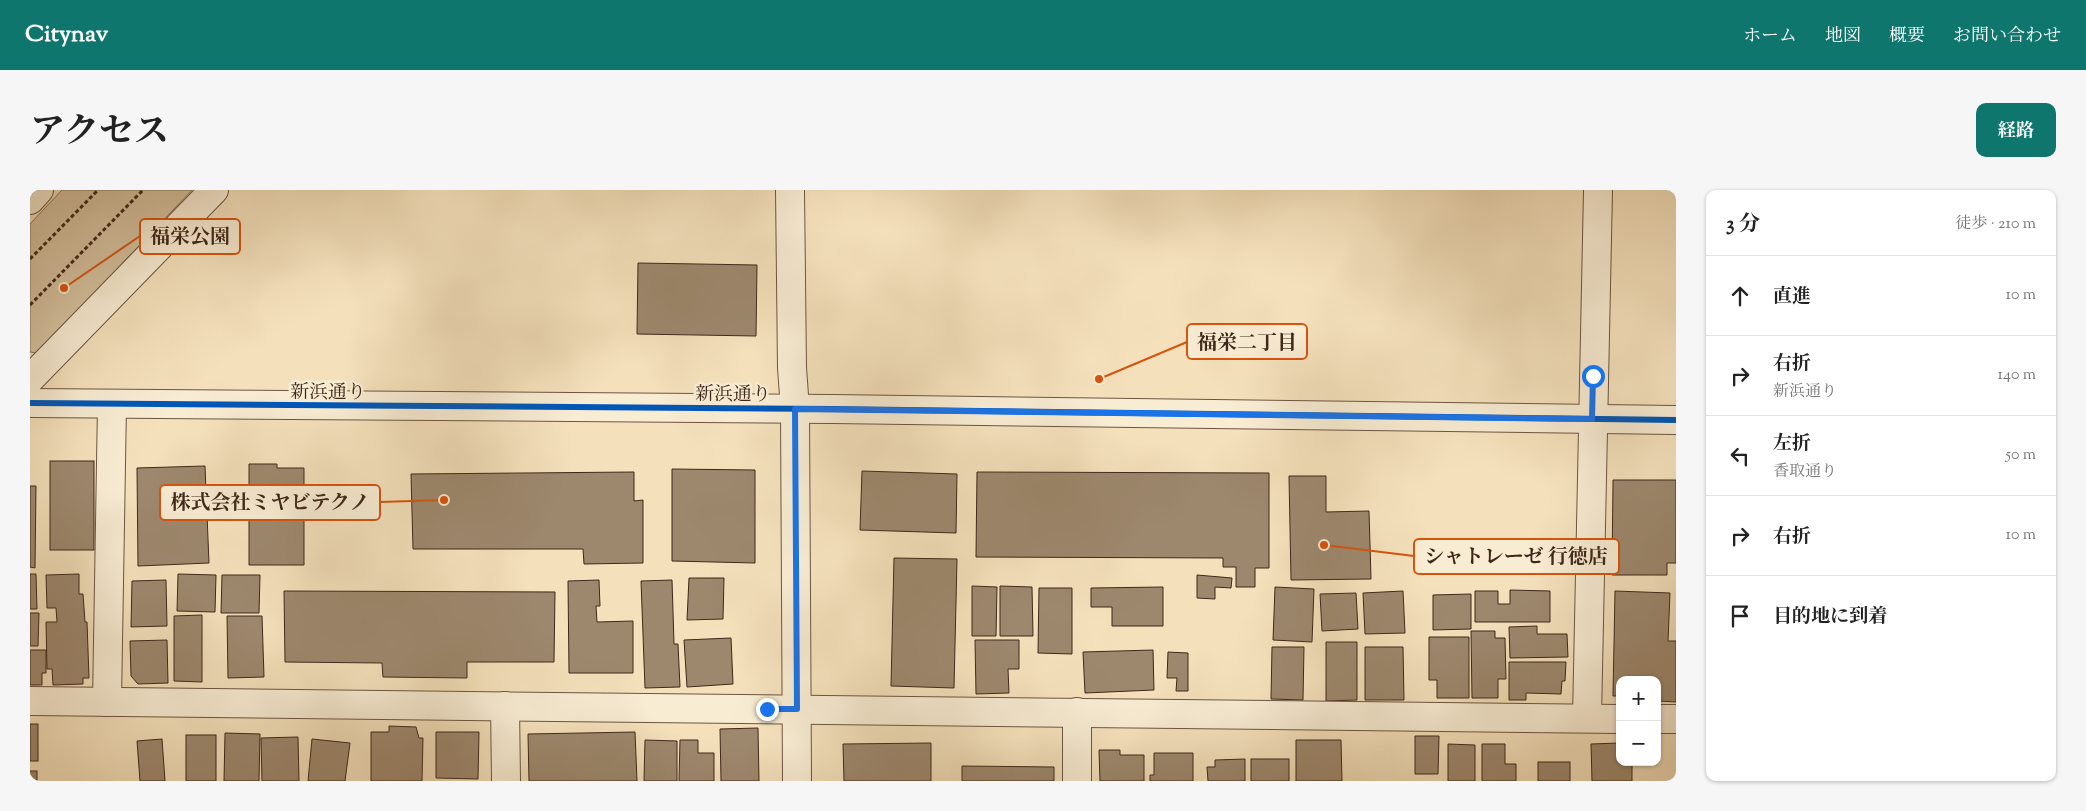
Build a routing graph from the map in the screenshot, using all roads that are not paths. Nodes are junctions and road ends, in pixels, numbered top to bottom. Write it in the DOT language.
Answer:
graph roads {
  1 [pos="39,190"];
  2 [pos="214,190"];
  3 [pos="790,190"];
  4 [pos="1598,190"];
  5 [pos="30,200"];
  6 [pos="30,379"];
  7 [pos="30,403"];
  8 [pos="112,404"];
  9 [pos="795,409"];
  10 [pos="1592,419"];
  11 [pos="1676,420"];
  12 [pos="30,701"];
  13 [pos="107,702"];
  14 [pos="505,706"];
  15 [pos="797,709"];
  16 [pos="1077,712"];
  17 [pos="1587,718"];
  18 [pos="1616,719"];
  19 [pos="1661,719"];
  20 [pos="1676,719"];
  21 [pos="506,781"];
  22 [pos="797,781"];
  23 [pos="1077,781"];
  1 -- 5 [label="street"];
  2 -- 6 [label="street"];
  3 -- 9 [label="street"];
  4 -- 10 [label="street"];
  7 -- 8 [label="street, 新浜通り"];
  8 -- 9 [label="street, 新浜通り"];
  8 -- 13 [label="street"];
  9 -- 10 [label="street, 新浜通り"];
  9 -- 15 [label="street"];
  10 -- 11 [label="street, 新浜通り"];
  10 -- 17 [label="street"];
  12 -- 13 [label="street"];
  13 -- 14 [label="street"];
  14 -- 15 [label="street"];
  14 -- 21 [label="street"];
  15 -- 16 [label="street"];
  15 -- 22 [label="street"];
  16 -- 17 [label="street"];
  16 -- 23 [label="street"];
  17 -- 18 [label="street"];
  19 -- 20 [label="street"];
}
